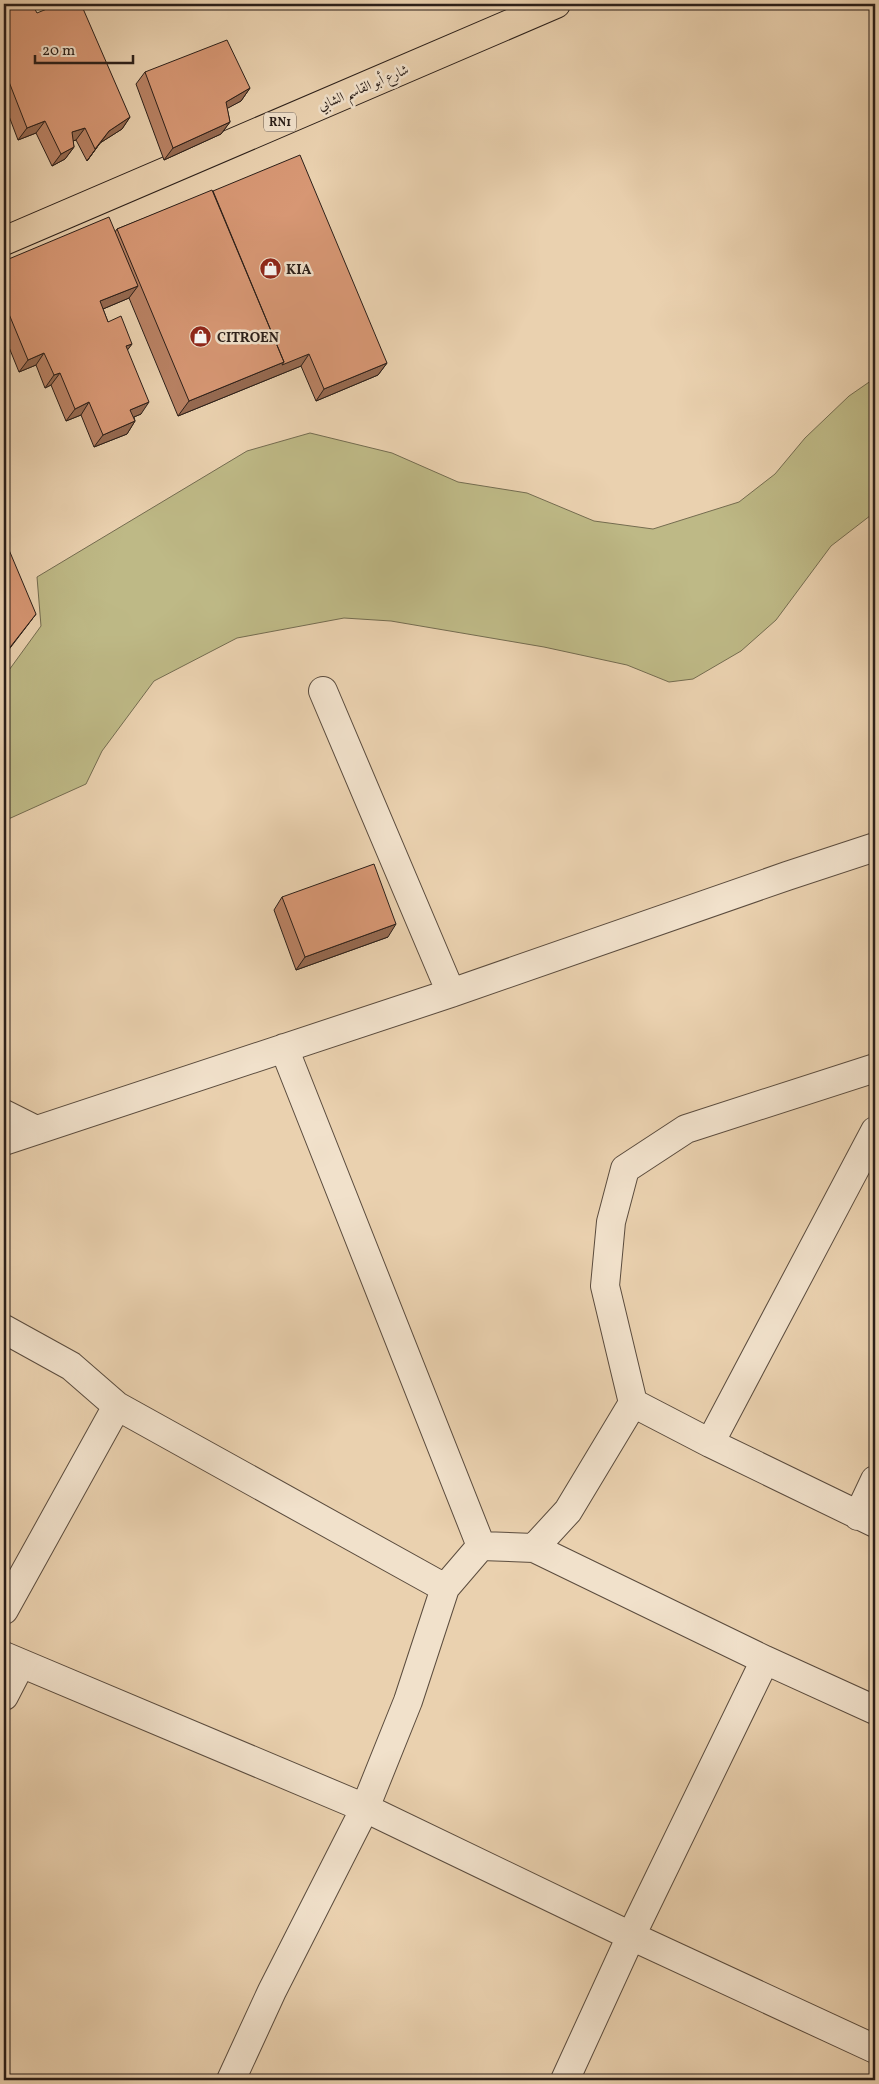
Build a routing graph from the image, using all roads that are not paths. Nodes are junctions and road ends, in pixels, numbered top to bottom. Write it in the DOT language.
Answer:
graph roads {
  1 [pos="551,5"];
  2 [pos="4,241"];
  3 [pos="323,691"];
  4 [pos="875,847"];
  5 [pos="451,993"];
  6 [pos="284,1048"];
  7 [pos="875,1068"];
  8 [pos="4,1114"];
  9 [pos="36,1130"];
  10 [pos="875,1131"];
  11 [pos="4,1141"];
  12 [pos="4,1329"];
  13 [pos="633,1403"];
  14 [pos="117,1406"];
  15 [pos="710,1443"];
  16 [pos="875,1480"];
  17 [pos="867,1520"];
  18 [pos="481,1546"];
  19 [pos="534,1548"];
  20 [pos="445,1588"];
  21 [pos="4,1610"];
  22 [pos="12,1660"];
  23 [pos="765,1660"];
  24 [pos="4,1696"];
  25 [pos="875,1710"];
  26 [pos="365,1808"];
  27 [pos="631,1936"];
  28 [pos="875,2049"];
  29 [pos="231,2080"];
  30 [pos="565,2080"];
  1 -- 2 [label="main road, شارع أبو القاسم الشابي / RN1"];
  3 -- 5 [label="street"];
  4 -- 5 [label="street"];
  5 -- 6 [label="street"];
  6 -- 9 [label="street"];
  6 -- 18 [label="street"];
  7 -- 13 [label="street"];
  8 -- 9 [label="street"];
  9 -- 11 [label="street"];
  10 -- 15 [label="street"];
  12 -- 14 [label="street"];
  13 -- 15 [label="street"];
  13 -- 19 [label="street"];
  14 -- 20 [label="street"];
  14 -- 21 [label="street"];
  15 -- 17 [label="street"];
  16 -- 17 [label="street"];
  18 -- 19 [label="street"];
  18 -- 20 [label="street"];
  19 -- 23 [label="street"];
  20 -- 26 [label="street"];
  22 -- 24 [label="street"];
  22 -- 26 [label="street"];
  23 -- 25 [label="street"];
  23 -- 27 [label="street"];
  26 -- 27 [label="street"];
  26 -- 29 [label="street"];
  27 -- 28 [label="street"];
  27 -- 30 [label="street"];
}
